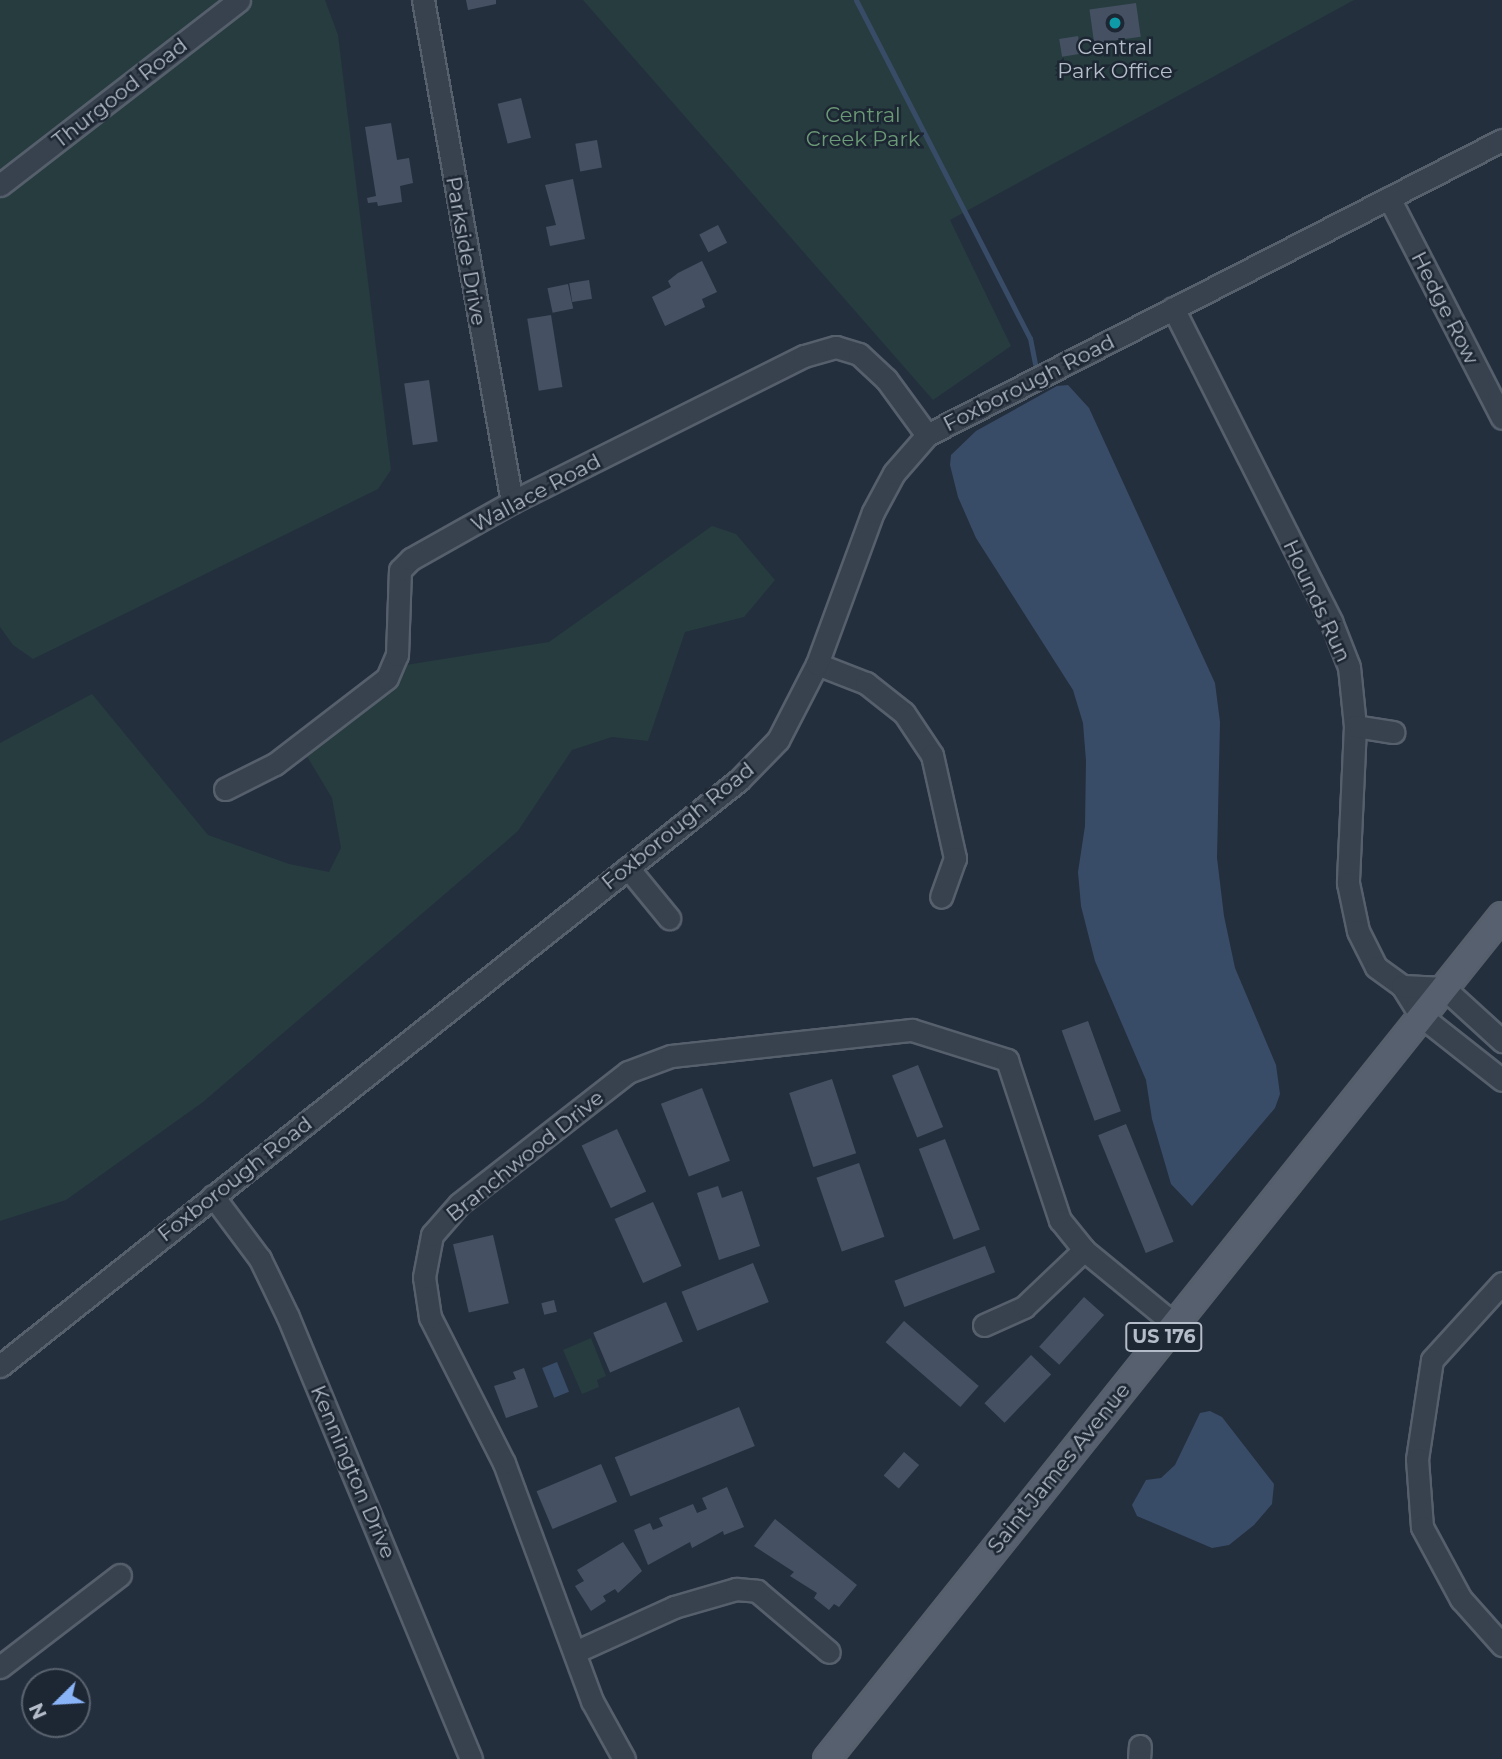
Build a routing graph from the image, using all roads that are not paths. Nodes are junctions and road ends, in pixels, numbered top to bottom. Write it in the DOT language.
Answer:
graph roads {
  1 [pos="239,0"];
  2 [pos="423,0"];
  3 [pos="1502,140"];
  4 [pos="0,185"];
  5 [pos="1389,198"];
  6 [pos="1173,308"];
  7 [pos="1502,418"];
  8 [pos="927,435"];
  9 [pos="512,502"];
  10 [pos="817,664"];
  11 [pos="1355,726"];
  12 [pos="1394,732"];
  13 [pos="225,789"];
  14 [pos="628,868"];
  15 [pos="941,897"];
  16 [pos="1502,916"];
  17 [pos="669,918"];
  18 [pos="1402,986"];
  19 [pos="1444,988"];
  20 [pos="1421,1016"];
  21 [pos="1502,1041"];
  22 [pos="1502,1080"];
  23 [pos="213,1196"];
  24 [pos="1084,1250"];
  25 [pos="1502,1283"];
  26 [pos="1174,1324"];
  27 [pos="985,1325"];
  28 [pos="0,1366"];
  29 [pos="120,1575"];
  30 [pos="1502,1645"];
  31 [pos="575,1652"];
  32 [pos="829,1652"];
  33 [pos="0,1667"];
  34 [pos="471,1759"];
  35 [pos="624,1759"];
  36 [pos="827,1759"];
  1 -- 4 [label="street, Thurgood Road"];
  2 -- 9 [label="street, Parkside Drive"];
  3 -- 5 [label="street, Foxborough Road"];
  5 -- 6 [label="street, Foxborough Road"];
  5 -- 7 [label="street, Hedge Row"];
  6 -- 8 [label="street, Foxborough Road"];
  6 -- 11 [label="street, Hounds Run"];
  8 -- 9 [label="street, Wallace Road"];
  8 -- 10 [label="street, Foxborough Road"];
  9 -- 13 [label="street, Wallace Road"];
  10 -- 14 [label="street, Foxborough Road"];
  10 -- 15 [label="street"];
  11 -- 12 [label="street"];
  11 -- 18 [label="street, Hounds Run"];
  14 -- 17 [label="street"];
  14 -- 23 [label="street, Foxborough Road"];
  16 -- 19 [label="main road, Saint James Avenue / US 176"];
  18 -- 19 [label="street"];
  18 -- 20 [label="street, Hounds Run"];
  19 -- 20 [label="main road, Saint James Avenue / US 176"];
  19 -- 21 [label="street"];
  20 -- 22 [label="street, Hounds Run"];
  20 -- 26 [label="main road, Saint James Avenue / US 176"];
  23 -- 28 [label="street, Foxborough Road"];
  23 -- 34 [label="street, Kennington Drive"];
  24 -- 26 [label="street"];
  24 -- 27 [label="street"];
  24 -- 31 [label="street, Branchwood Drive"];
  25 -- 30 [label="street"];
  26 -- 36 [label="main road, Saint James Avenue / US 176"];
  29 -- 33 [label="street"];
  31 -- 32 [label="street"];
  31 -- 35 [label="street, Branchwood Drive"];
}
